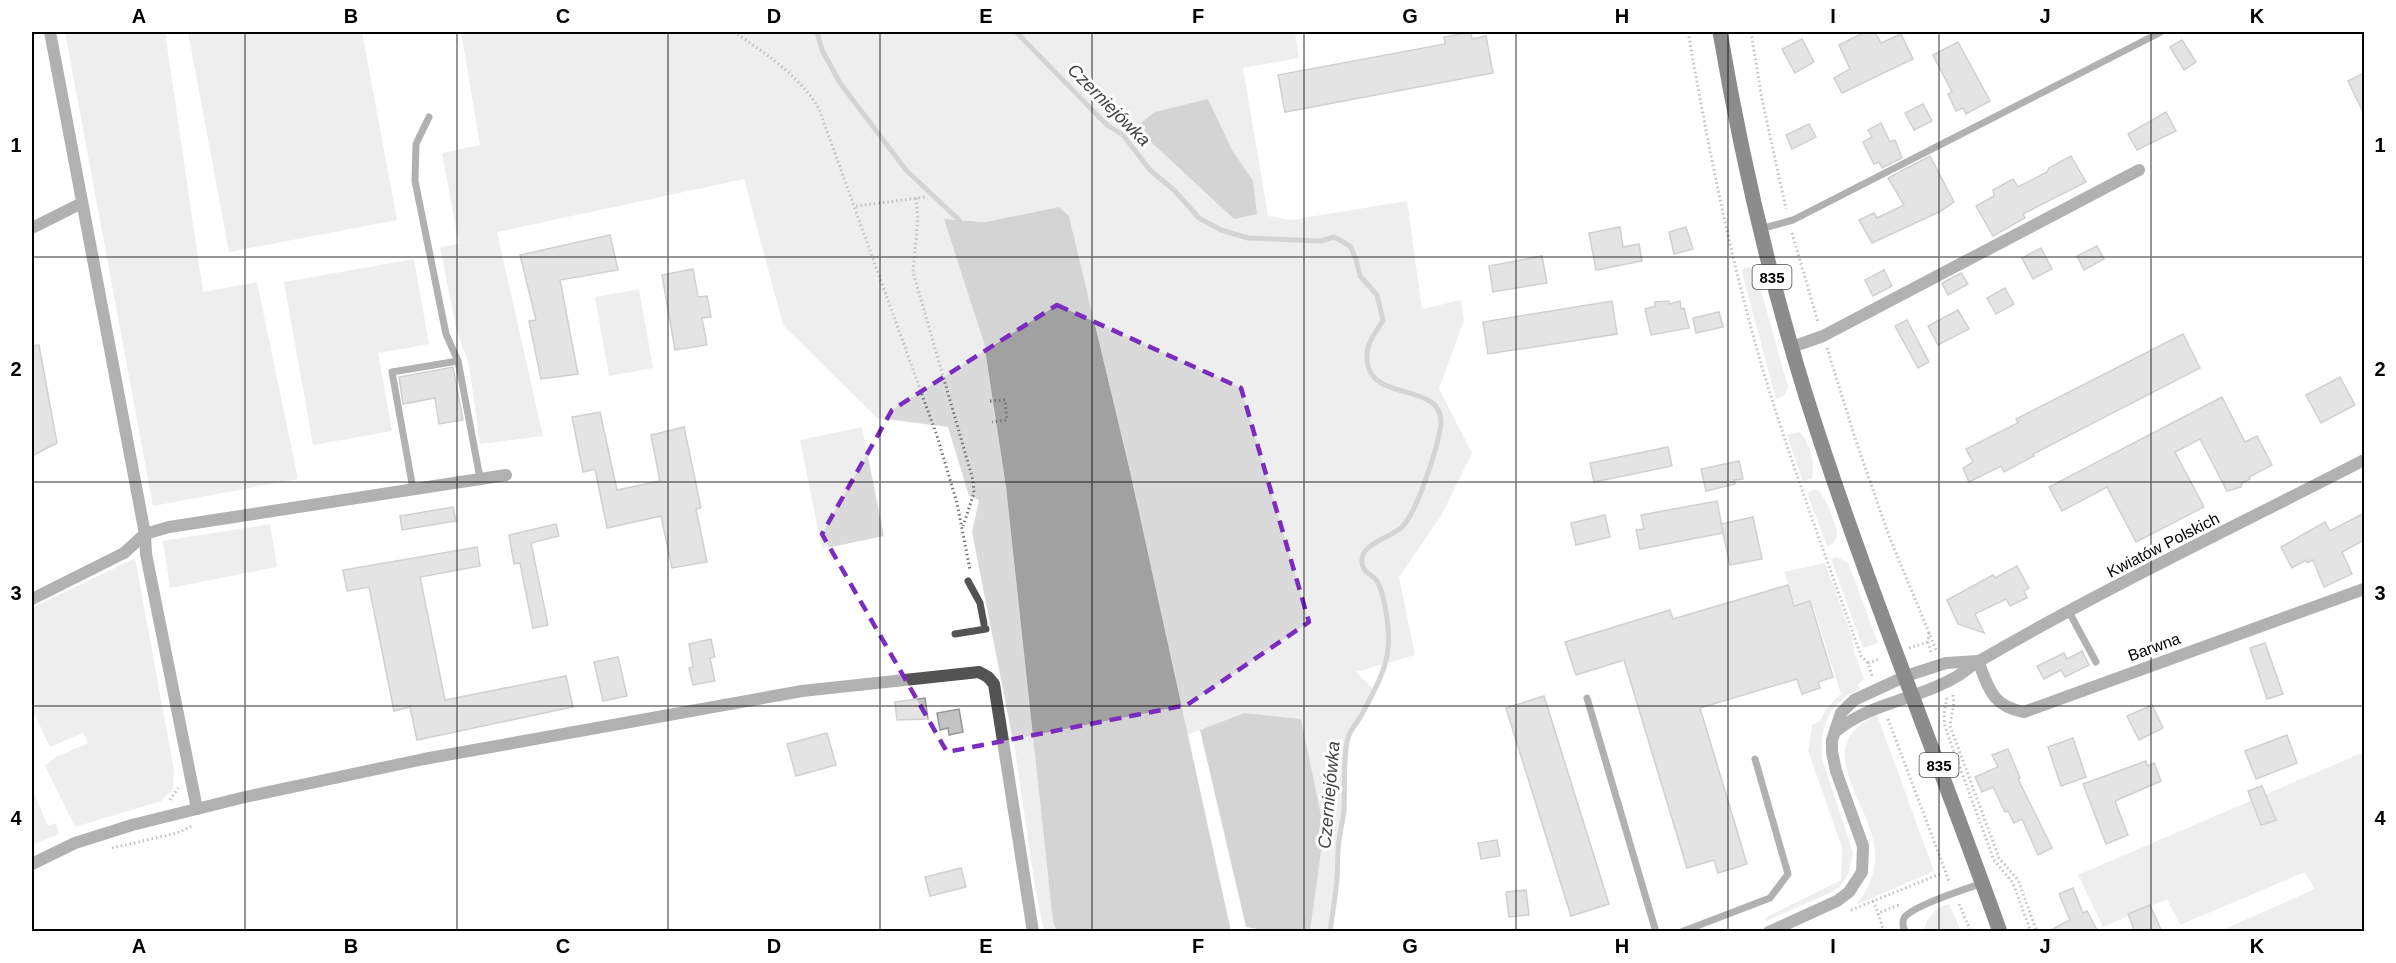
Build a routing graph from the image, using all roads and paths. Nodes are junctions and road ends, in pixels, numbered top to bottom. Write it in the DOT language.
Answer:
graph roads {
  1 [pos="50,32"];
  2 [pos="734,32"];
  3 [pos="1688,32"];
  4 [pos="1720,32"];
  5 [pos="2161,32"];
  6 [pos="429,117"];
  7 [pos="2139,170"];
  8 [pos="925,197"];
  9 [pos="916,198"];
  10 [pos="82,203"];
  11 [pos="856,206"];
  12 [pos="32,228"];
  13 [pos="1760,229"];
  14 [pos="1792,347"];
  15 [pos="458,361"];
  16 [pos="990,401"];
  17 [pos="992,422"];
  18 [pos="2364,460"];
  19 [pos="506,475"];
  20 [pos="480,478"];
  21 [pos="413,489"];
  22 [pos="963,528"];
  23 [pos="144,534"];
  24 [pos="968,581"];
  25 [pos="2364,589"];
  26 [pos="32,599"];
  27 [pos="2069,612"];
  28 [pos="955,634"];
  29 [pos="1943,654"];
  30 [pos="1934,658"];
  31 [pos="1978,661"];
  32 [pos="2096,662"];
  33 [pos="1906,676"];
  34 [pos="1874,682"];
  35 [pos="1951,689"];
  36 [pos="1947,694"];
  37 [pos="1913,695"];
  38 [pos="1587,698"];
  39 [pos="1886,713"];
  40 [pos="1835,732"];
  41 [pos="1755,759"];
  42 [pos="197,809"];
  43 [pos="195,825"];
  44 [pos="101,850"];
  45 [pos="32,864"];
  46 [pos="1940,874"];
  47 [pos="1983,883"];
  48 [pos="1954,893"];
  49 [pos="1874,901"];
  50 [pos="1878,913"];
  51 [pos="1842,914"];
  52 [pos="1033,932"];
  53 [pos="1656,932"];
  54 [pos="1681,932"];
  55 [pos="1769,932"];
  56 [pos="1905,932"];
  57 [pos="1971,932"];
  58 [pos="2000,932"];
  59 [pos="2031,932"];
  60 [pos="2037,932"];
  1 -- 10 [label="street"];
  2 -- 11 [label="path"];
  3 -- 34 [label="path"];
  4 -- 13 [label="main road, 835"];
  5 -- 13 [label="lane"];
  6 -- 15 [label="lane"];
  7 -- 14 [label="street"];
  8 -- 9 [label="path"];
  9 -- 11 [label="path"];
  9 -- 22 [label="path"];
  10 -- 12 [label="street"];
  10 -- 23 [label="street"];
  11 -- 22 [label="path"];
  13 -- 14 [label="main road, 835"];
  14 -- 33 [label="main road, 835"];
  15 -- 20 [label="lane"];
  15 -- 21 [label="lane"];
  16 -- 17 [label="path"];
  18 -- 27 [label="street, Kwiatów Polskich"];
  19 -- 20 [label="street"];
  20 -- 21 [label="street"];
  21 -- 23 [label="street"];
  22 -- 24 [label="path"];
  23 -- 26 [label="street"];
  23 -- 42 [label="street"];
  24 -- 28 [label="lane"];
  25 -- 31 [label="street, Barwna"];
  27 -- 31 [label="street, Kwiatów Polskich"];
  27 -- 32 [label="lane"];
  29 -- 30 [label="path"];
  31 -- 33 [label="street, Kwiatów Polskich"];
  31 -- 37 [label="street, Kwiatów Polskich"];
  33 -- 37 [label="main road, 835"];
  33 -- 40 [label="street, Kwiatów Polskich"];
  35 -- 60 [label="path"];
  36 -- 59 [label="path"];
  37 -- 40 [label="street, Kwiatów Polskich"];
  37 -- 47 [label="main road, 835"];
  38 -- 53 [label="lane"];
  39 -- 48 [label="path"];
  40 -- 55 [label="street"];
  41 -- 54 [label="lane"];
  42 -- 45 [label="street"];
  42 -- 52 [label="street"];
  43 -- 44 [label="path"];
  46 -- 49 [label="path"];
  47 -- 48 [label="lane"];
  47 -- 58 [label="main road, 835"];
  48 -- 56 [label="lane"];
  48 -- 57 [label="path"];
  49 -- 50 [label="path"];
  49 -- 51 [label="path"];
}
